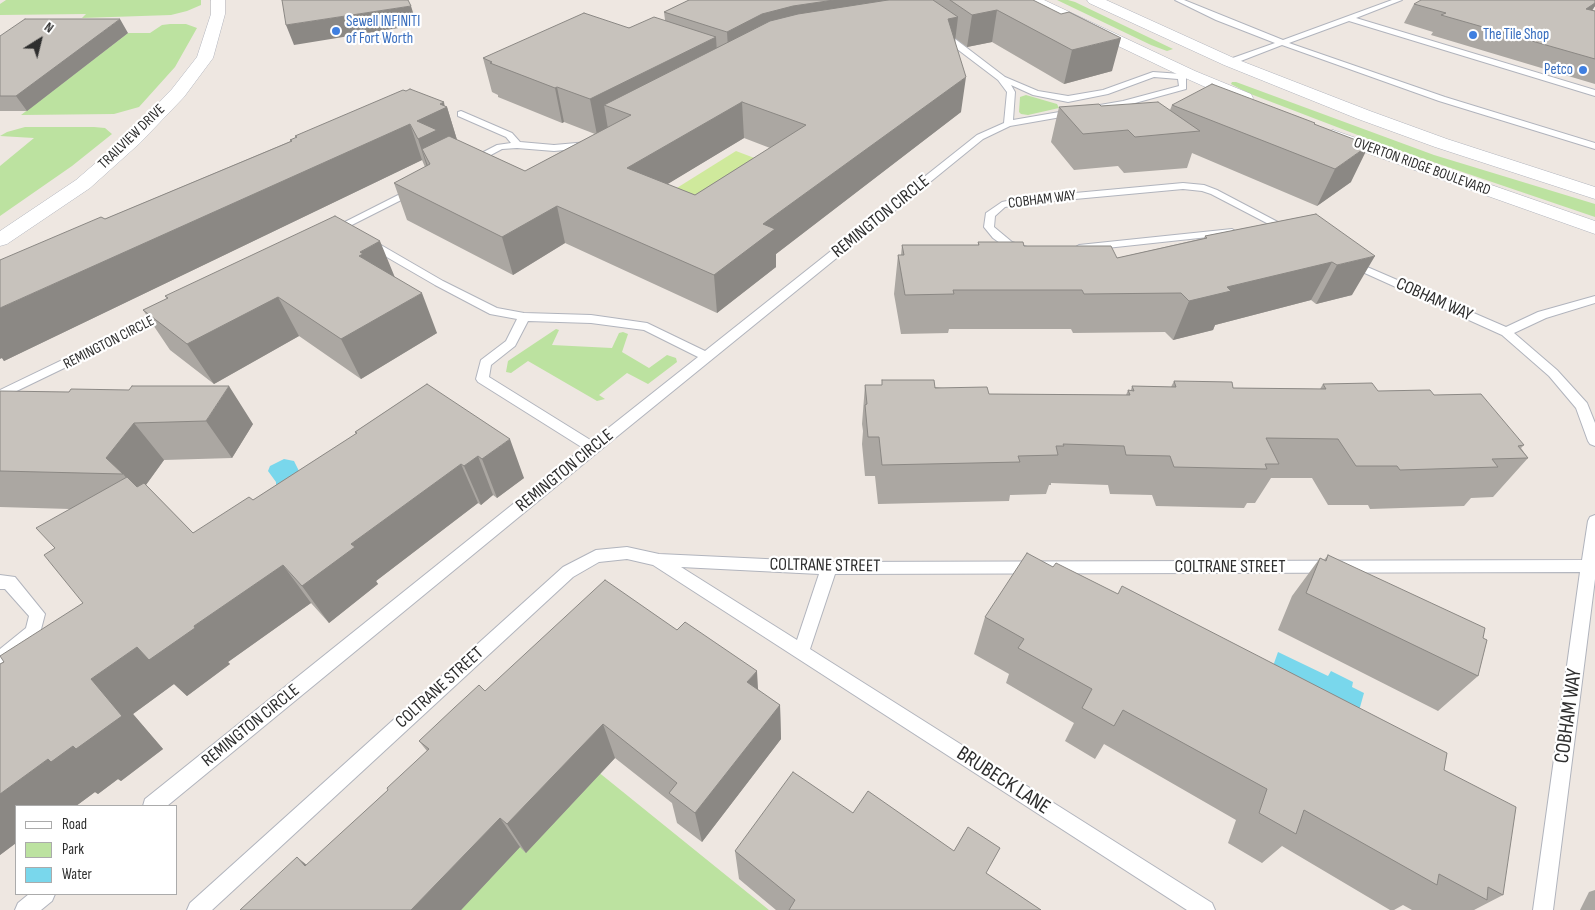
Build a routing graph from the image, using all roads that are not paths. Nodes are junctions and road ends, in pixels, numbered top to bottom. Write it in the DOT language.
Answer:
graph roads {
  1 [pos="218,0"];
  2 [pos="1033,0"];
  3 [pos="1094,0"];
  4 [pos="1178,0"];
  5 [pos="1399,0"];
  6 [pos="1351,19"];
  7 [pos="935,29"];
  8 [pos="1283,44"];
  9 [pos="1230,62"];
  10 [pos="1186,76"];
  11 [pos="1001,78"];
  12 [pos="1105,92"];
  13 [pos="1595,93"];
  14 [pos="1068,99"];
  15 [pos="1124,103"];
  16 [pos="1261,105"];
  17 [pos="1083,111"];
  18 [pos="461,114"];
  19 [pos="1008,124"];
  20 [pos="1315,128"];
  21 [pos="517,145"];
  22 [pos="1595,146"];
  23 [pos="569,155"];
  24 [pos="465,165"];
  25 [pos="429,183"];
  26 [pos="1595,193"];
  27 [pos="1282,227"];
  28 [pos="1595,228"];
  29 [pos="1263,229"];
  30 [pos="1243,231"];
  31 [pos="349,232"];
  32 [pos="323,236"];
  33 [pos="1298,236"];
  34 [pos="0,240"];
  35 [pos="1070,249"];
  36 [pos="1036,251"];
  37 [pos="1340,257"];
  38 [pos="1595,299"];
  39 [pos="174,310"];
  40 [pos="524,316"];
  41 [pos="1506,332"];
  42 [pos="707,357"];
  43 [pos="0,395"];
  44 [pos="1595,441"];
  45 [pos="593,448"];
  46 [pos="1595,521"];
  47 [pos="659,560"];
  48 [pos="1590,566"];
  49 [pos="829,568"];
  50 [pos="0,582"];
  51 [pos="801,652"];
  52 [pos="0,659"];
  53 [pos="153,805"];
  54 [pos="43,895"];
  55 [pos="24,910"];
  56 [pos="197,910"];
  57 [pos="1205,910"];
  58 [pos="1543,910"];
  1 -- 34 [label="street, TRAILVIEW DRIVE"];
  2 -- 10 [label="street"];
  3 -- 9 [label="street, OVERTON RIDGE BOULEVARD"];
  4 -- 8 [label="lane"];
  5 -- 6 [label="lane"];
  6 -- 8 [label="lane"];
  6 -- 13 [label="lane"];
  7 -- 11 [label="lane"];
  8 -- 9 [label="lane"];
  8 -- 22 [label="lane"];
  9 -- 10 [label="street"];
  9 -- 26 [label="street, OVERTON RIDGE BOULEVARD"];
  10 -- 12 [label="lane"];
  10 -- 15 [label="lane, REMINGTON CIRCLE"];
  10 -- 16 [label="street"];
  11 -- 14 [label="lane"];
  11 -- 19 [label="lane"];
  12 -- 14 [label="lane"];
  12 -- 15 [label="lane"];
  14 -- 17 [label="lane"];
  15 -- 17 [label="lane, REMINGTON CIRCLE"];
  17 -- 19 [label="lane, REMINGTON CIRCLE"];
  18 -- 21 [label="lane"];
  19 -- 42 [label="lane, REMINGTON CIRCLE"];
  20 -- 28 [label="street, OVERTON RIDGE BOULEVARD"];
  21 -- 23 [label="lane"];
  21 -- 24 [label="lane"];
  25 -- 31 [label="lane"];
  27 -- 29 [label="lane"];
  27 -- 33 [label="lane, COBHAM WAY"];
  27 -- 36 [label="lane, COBHAM WAY"];
  30 -- 35 [label="lane"];
  31 -- 32 [label="lane"];
  31 -- 40 [label="lane"];
  37 -- 41 [label="lane, COBHAM WAY"];
  38 -- 41 [label="lane"];
  39 -- 43 [label="lane, REMINGTON CIRCLE"];
  40 -- 42 [label="lane"];
  40 -- 45 [label="lane"];
  41 -- 44 [label="lane, COBHAM WAY"];
  42 -- 45 [label="lane, REMINGTON CIRCLE"];
  45 -- 53 [label="lane, REMINGTON CIRCLE"];
  46 -- 48 [label="lane, COBHAM WAY"];
  47 -- 49 [label="lane, COLTRANE STREET"];
  47 -- 51 [label="lane, BRUBECK LANE"];
  47 -- 56 [label="lane, COLTRANE STREET"];
  48 -- 49 [label="lane, COLTRANE STREET"];
  48 -- 58 [label="lane, COBHAM WAY"];
  49 -- 51 [label="lane"];
  50 -- 52 [label="lane"];
  51 -- 57 [label="lane, BRUBECK LANE"];
  54 -- 55 [label="lane"];
}
